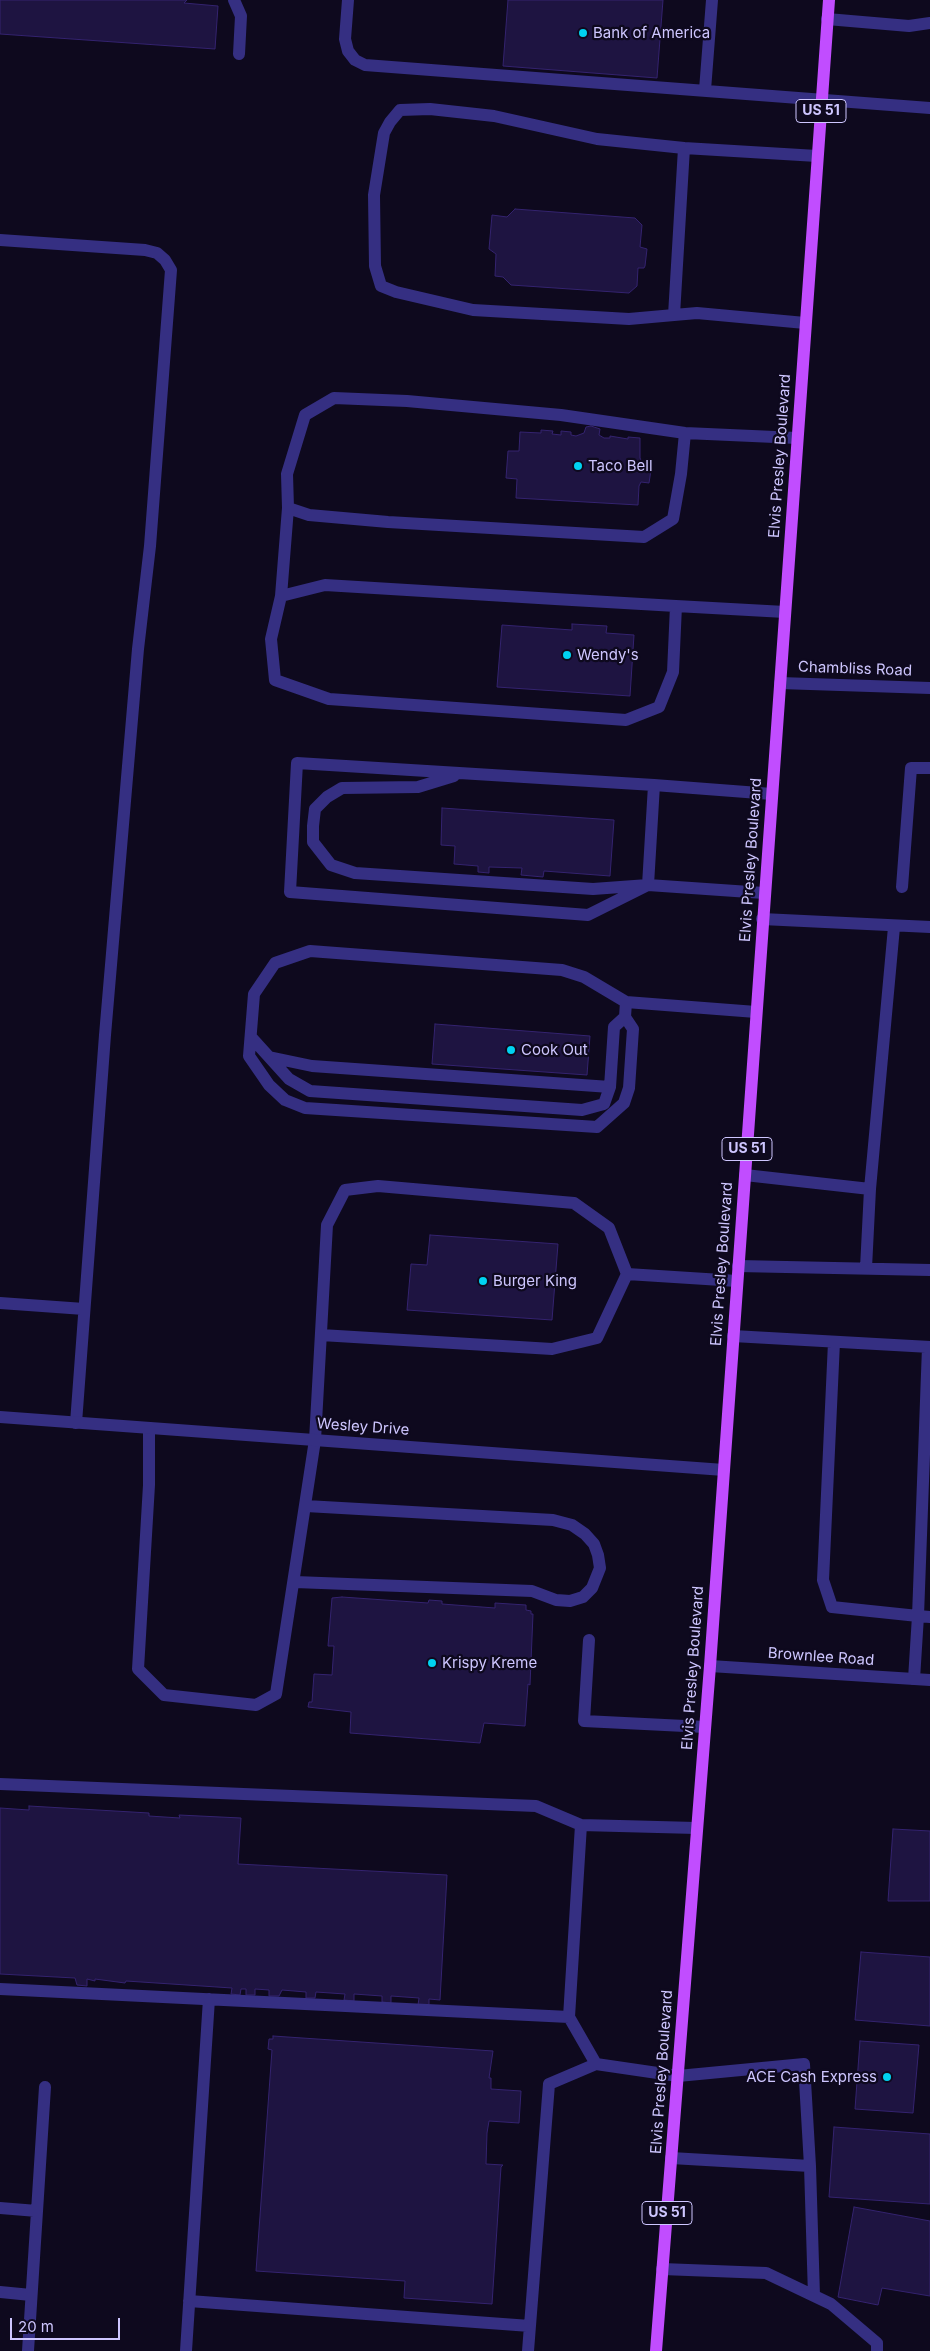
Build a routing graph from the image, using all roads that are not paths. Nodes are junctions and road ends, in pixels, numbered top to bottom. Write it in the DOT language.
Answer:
graph roads {
  1 [pos="234,0"];
  2 [pos="348,0"];
  3 [pos="712,0"];
  4 [pos="829,0"];
  5 [pos="827,19"];
  6 [pos="930,23"];
  7 [pos="239,54"];
  8 [pos="705,90"];
  9 [pos="822,98"];
  10 [pos="930,108"];
  11 [pos="684,148"];
  12 [pos="817,156"];
  13 [pos="0,240"];
  14 [pos="674,315"];
  15 [pos="806,323"];
  16 [pos="685,433"];
  17 [pos="797,438"];
  18 [pos="288,508"];
  19 [pos="281,596"];
  20 [pos="676,606"];
  21 [pos="785,612"];
  22 [pos="780,683"];
  23 [pos="930,688"];
  24 [pos="930,768"];
  25 [pos="462,773"];
  26 [pos="654,785"];
  27 [pos="772,794"];
  28 [pos="648,885"];
  29 [pos="902,886"];
  30 [pos="764,893"];
  31 [pos="762,919"];
  32 [pos="894,927"];
  33 [pos="930,927"];
  34 [pos="626,1002"];
  35 [pos="756,1012"];
  36 [pos="625,1017"];
  37 [pos="250,1037"];
  38 [pos="269,1057"];
  39 [pos="610,1087"];
  40 [pos="745,1175"];
  41 [pos="870,1189"];
  42 [pos="738,1266"];
  43 [pos="866,1268"];
  44 [pos="930,1270"];
  45 [pos="627,1274"];
  46 [pos="737,1281"];
  47 [pos="0,1303"];
  48 [pos="84,1309"];
  49 [pos="321,1335"];
  50 [pos="733,1336"];
  51 [pos="834,1342"];
  52 [pos="929,1347"];
  53 [pos="0,1416"];
  54 [pos="76,1423"];
  55 [pos="149,1428"];
  56 [pos="315,1440"];
  57 [pos="724,1470"];
  58 [pos="306,1506"];
  59 [pos="295,1582"];
  60 [pos="924,1616"];
  61 [pos="590,1640"];
  62 [pos="710,1666"];
  63 [pos="914,1679"];
  64 [pos="930,1680"];
  65 [pos="705,1727"];
  66 [pos="0,1784"];
  67 [pos="581,1825"];
  68 [pos="696,1828"];
  69 [pos="0,1989"];
  70 [pos="209,1999"];
  71 [pos="569,2017"];
  72 [pos="596,2064"];
  73 [pos="678,2076"];
  74 [pos="45,2086"];
  75 [pos="671,2158"];
  76 [pos="810,2166"];
  77 [pos="0,2208"];
  78 [pos="37,2211"];
  79 [pos="662,2269"];
  80 [pos="0,2292"];
  81 [pos="31,2295"];
  82 [pos="814,2296"];
  83 [pos="189,2301"];
  84 [pos="530,2326"];
  85 [pos="28,2351"];
  86 [pos="186,2351"];
  87 [pos="528,2351"];
  88 [pos="656,2351"];
  89 [pos="877,2351"];
  1 -- 7 [label="street"];
  2 -- 8 [label="street"];
  3 -- 8 [label="street"];
  4 -- 5 [label="main road, Elvis Presley Boulevard / US 51"];
  5 -- 6 [label="street"];
  5 -- 9 [label="main road, Elvis Presley Boulevard / US 51"];
  8 -- 9 [label="street"];
  9 -- 10 [label="street"];
  9 -- 12 [label="main road, Elvis Presley Boulevard / US 51"];
  11 -- 12 [label="street"];
  11 -- 14 [label="street"];
  11 -- 14 [label="street"];
  12 -- 15 [label="main road, Elvis Presley Boulevard / US 51"];
  13 -- 48 [label="street"];
  14 -- 15 [label="street"];
  15 -- 17 [label="main road, Elvis Presley Boulevard / US 51"];
  16 -- 17 [label="street"];
  16 -- 18 [label="street"];
  16 -- 18 [label="street"];
  17 -- 21 [label="main road, Elvis Presley Boulevard / US 51"];
  18 -- 19 [label="street"];
  19 -- 20 [label="street"];
  19 -- 20 [label="street"];
  20 -- 21 [label="street"];
  21 -- 22 [label="main road, Elvis Presley Boulevard / US 51"];
  22 -- 23 [label="street, Chambliss Road"];
  22 -- 27 [label="main road, Elvis Presley Boulevard / US 51"];
  24 -- 29 [label="street"];
  25 -- 26 [label="street"];
  25 -- 28 [label="street"];
  25 -- 28 [label="street"];
  26 -- 27 [label="street"];
  26 -- 28 [label="street"];
  27 -- 30 [label="main road, Elvis Presley Boulevard / US 51"];
  28 -- 30 [label="street"];
  30 -- 31 [label="main road, Elvis Presley Boulevard / US 51"];
  31 -- 32 [label="street"];
  31 -- 35 [label="main road, Elvis Presley Boulevard / US 51"];
  32 -- 33 [label="street"];
  32 -- 41 [label="street"];
  34 -- 35 [label="street"];
  34 -- 36 [label="street"];
  34 -- 37 [label="street"];
  35 -- 40 [label="main road, Elvis Presley Boulevard / US 51"];
  36 -- 37 [label="street"];
  36 -- 39 [label="street"];
  37 -- 38 [label="street"];
  38 -- 39 [label="street"];
  38 -- 39 [label="street"];
  40 -- 41 [label="street"];
  40 -- 42 [label="main road, Elvis Presley Boulevard / US 51"];
  41 -- 43 [label="street"];
  42 -- 43 [label="street"];
  42 -- 46 [label="main road, Elvis Presley Boulevard / US 51"];
  43 -- 44 [label="street"];
  45 -- 46 [label="street"];
  45 -- 49 [label="street"];
  45 -- 49 [label="street"];
  46 -- 50 [label="main road, Elvis Presley Boulevard / US 51"];
  47 -- 48 [label="street"];
  48 -- 54 [label="street"];
  49 -- 56 [label="street"];
  50 -- 51 [label="street"];
  50 -- 57 [label="main road, Elvis Presley Boulevard / US 51"];
  51 -- 52 [label="street"];
  51 -- 60 [label="street"];
  52 -- 60 [label="street"];
  53 -- 54 [label="street, Wesley Drive"];
  54 -- 55 [label="street, Wesley Drive"];
  55 -- 56 [label="street, Wesley Drive"];
  55 -- 59 [label="street"];
  56 -- 57 [label="street, Wesley Drive"];
  56 -- 58 [label="street"];
  57 -- 62 [label="main road, Elvis Presley Boulevard / US 51"];
  58 -- 59 [label="street"];
  58 -- 59 [label="street"];
  60 -- 63 [label="street"];
  61 -- 65 [label="street"];
  62 -- 63 [label="street, Brownlee Road"];
  62 -- 65 [label="main road, Elvis Presley Boulevard / US 51"];
  63 -- 64 [label="street, Brownlee Road"];
  65 -- 68 [label="main road, Elvis Presley Boulevard / US 51"];
  66 -- 67 [label="street"];
  67 -- 68 [label="street"];
  67 -- 71 [label="street"];
  68 -- 73 [label="main road, Elvis Presley Boulevard / US 51"];
  69 -- 70 [label="street"];
  70 -- 71 [label="street"];
  70 -- 83 [label="street"];
  71 -- 72 [label="street"];
  72 -- 73 [label="street"];
  72 -- 84 [label="street"];
  73 -- 75 [label="main road, Elvis Presley Boulevard / US 51"];
  73 -- 76 [label="street"];
  74 -- 78 [label="street"];
  75 -- 76 [label="street"];
  75 -- 79 [label="main road, Elvis Presley Boulevard / US 51"];
  76 -- 82 [label="street"];
  77 -- 78 [label="street"];
  78 -- 81 [label="street"];
  79 -- 82 [label="street"];
  79 -- 88 [label="main road, Elvis Presley Boulevard / US 51"];
  80 -- 81 [label="street"];
  81 -- 85 [label="street"];
  82 -- 89 [label="street"];
  83 -- 84 [label="street"];
  83 -- 86 [label="street"];
  84 -- 87 [label="street"];
}
